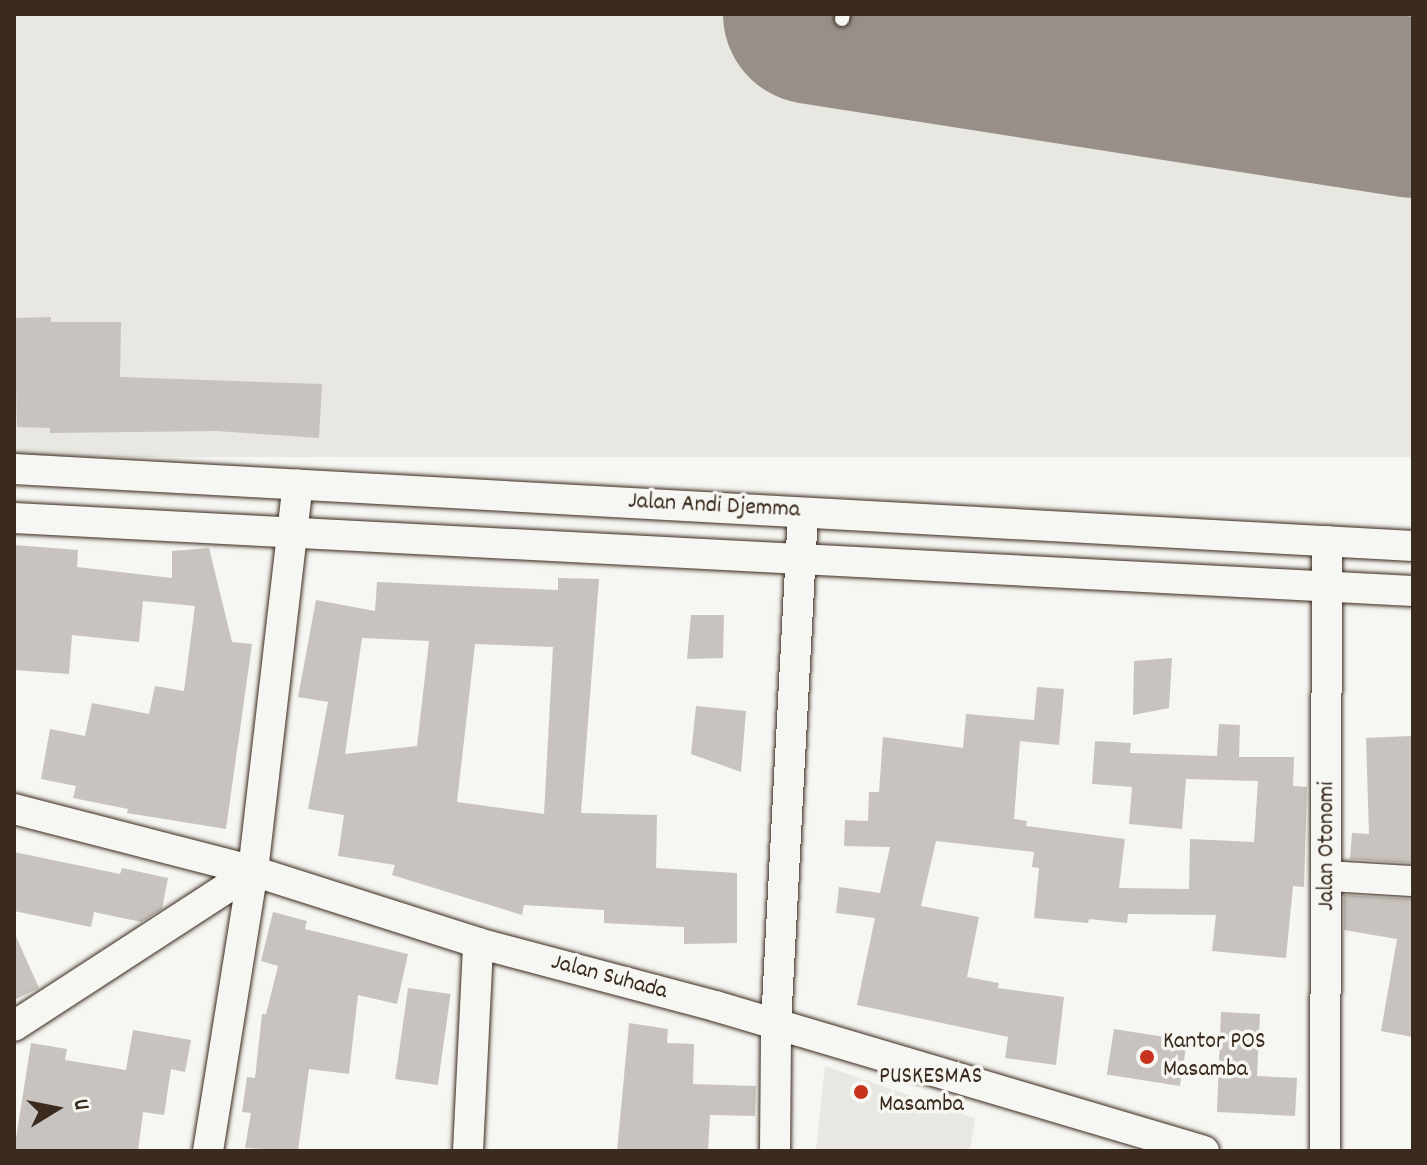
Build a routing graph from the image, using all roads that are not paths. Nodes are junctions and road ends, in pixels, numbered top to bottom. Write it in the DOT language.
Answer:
graph roads {
  1 [pos="14,469"];
  2 [pos="298,485"];
  3 [pos="803,513"];
  4 [pos="14,518"];
  5 [pos="294,532"];
  6 [pos="1327,541"];
  7 [pos="1413,546"];
  8 [pos="800,561"];
  9 [pos="1330,587"];
  10 [pos="1413,591"];
  11 [pos="14,809"];
  12 [pos="253,871"];
  13 [pos="1328,876"];
  14 [pos="1413,881"];
  15 [pos="478,943"];
  16 [pos="776,1024"];
  17 [pos="14,1026"];
  18 [pos="208,1151"];
  19 [pos="468,1151"];
  20 [pos="775,1151"];
  21 [pos="1204,1151"];
  22 [pos="1325,1151"];
  1 -- 2 [label="street, Jalan Andi Djemma"];
  2 -- 3 [label="street, Jalan Andi Djemma"];
  2 -- 5 [label="street"];
  3 -- 6 [label="street, Jalan Andi Djemma"];
  3 -- 8 [label="street"];
  4 -- 5 [label="street, Jalan Andi Djemma"];
  5 -- 8 [label="street, Jalan Andi Djemma"];
  5 -- 12 [label="street"];
  6 -- 7 [label="street, Jalan Andi Djemma"];
  6 -- 9 [label="street, Jalan Otonomi"];
  8 -- 9 [label="street, Jalan Andi Djemma"];
  8 -- 16 [label="street"];
  9 -- 10 [label="street, Jalan Andi Djemma"];
  9 -- 13 [label="street, Jalan Otonomi"];
  11 -- 12 [label="street, Jalan Suhada"];
  12 -- 15 [label="street, Jalan Suhada"];
  12 -- 17 [label="street"];
  12 -- 18 [label="street"];
  13 -- 14 [label="street"];
  13 -- 22 [label="street, Jalan Otonomi"];
  15 -- 16 [label="street, Jalan Suhada"];
  15 -- 19 [label="street"];
  16 -- 20 [label="street"];
  16 -- 21 [label="street, Jalan Suhada"];
}
